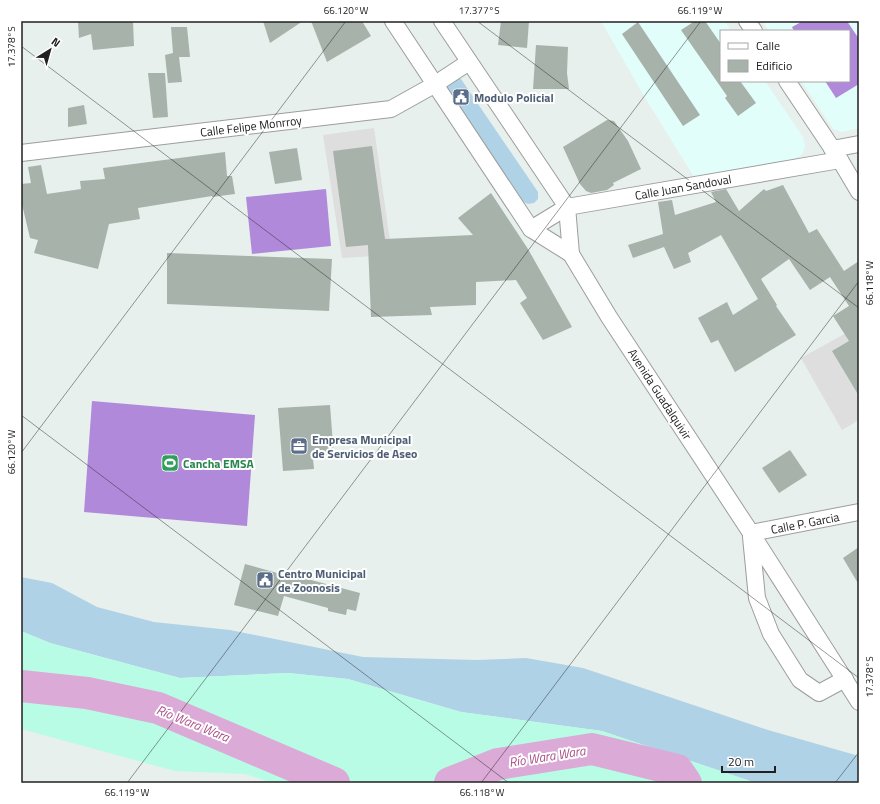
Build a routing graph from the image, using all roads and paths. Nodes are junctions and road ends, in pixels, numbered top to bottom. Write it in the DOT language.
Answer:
graph roads {
  1 [pos="393,21"];
  2 [pos="442,21"];
  3 [pos="747,21"];
  4 [pos="753,30"];
  5 [pos="469,62"];
  6 [pos="788,82"];
  7 [pos="434,84"];
  8 [pos="859,144"];
  9 [pos="21,153"];
  10 [pos="836,155"];
  11 [pos="859,192"];
  12 [pos="568,207"];
  13 [pos="531,230"];
  14 [pos="571,254"];
  15 [pos="859,512"];
  16 [pos="751,533"];
  17 [pos="845,679"];
  18 [pos="859,702"];
  1 -- 7 [label="street, Avenida Guadalquivir"];
  2 -- 5 [label="street"];
  3 -- 4 [label="street"];
  5 -- 7 [label="street, Calle Felipe Monrroy"];
  5 -- 12 [label="street"];
  6 -- 10 [label="street"];
  7 -- 9 [label="street, Calle Felipe Monrroy"];
  7 -- 13 [label="street, Avenida Guadalquivir"];
  8 -- 10 [label="street, Calle Juan Sandoval"];
  10 -- 11 [label="street"];
  10 -- 12 [label="street, Calle Juan Sandoval"];
  12 -- 13 [label="street, Calle Juan Sandoval"];
  12 -- 14 [label="street, Avenida Guadalquivir"];
  13 -- 14 [label="street, Avenida Guadalquivir"];
  14 -- 16 [label="street, Avenida Guadalquivir"];
  15 -- 16 [label="street, Calle P. Garcia"];
  16 -- 17 [label="street, Avenida Guadalquivir"];
  16 -- 17 [label="street, Avenida Guadalquivir"];
  17 -- 18 [label="street, Avenida Guadalquivir"];
}
